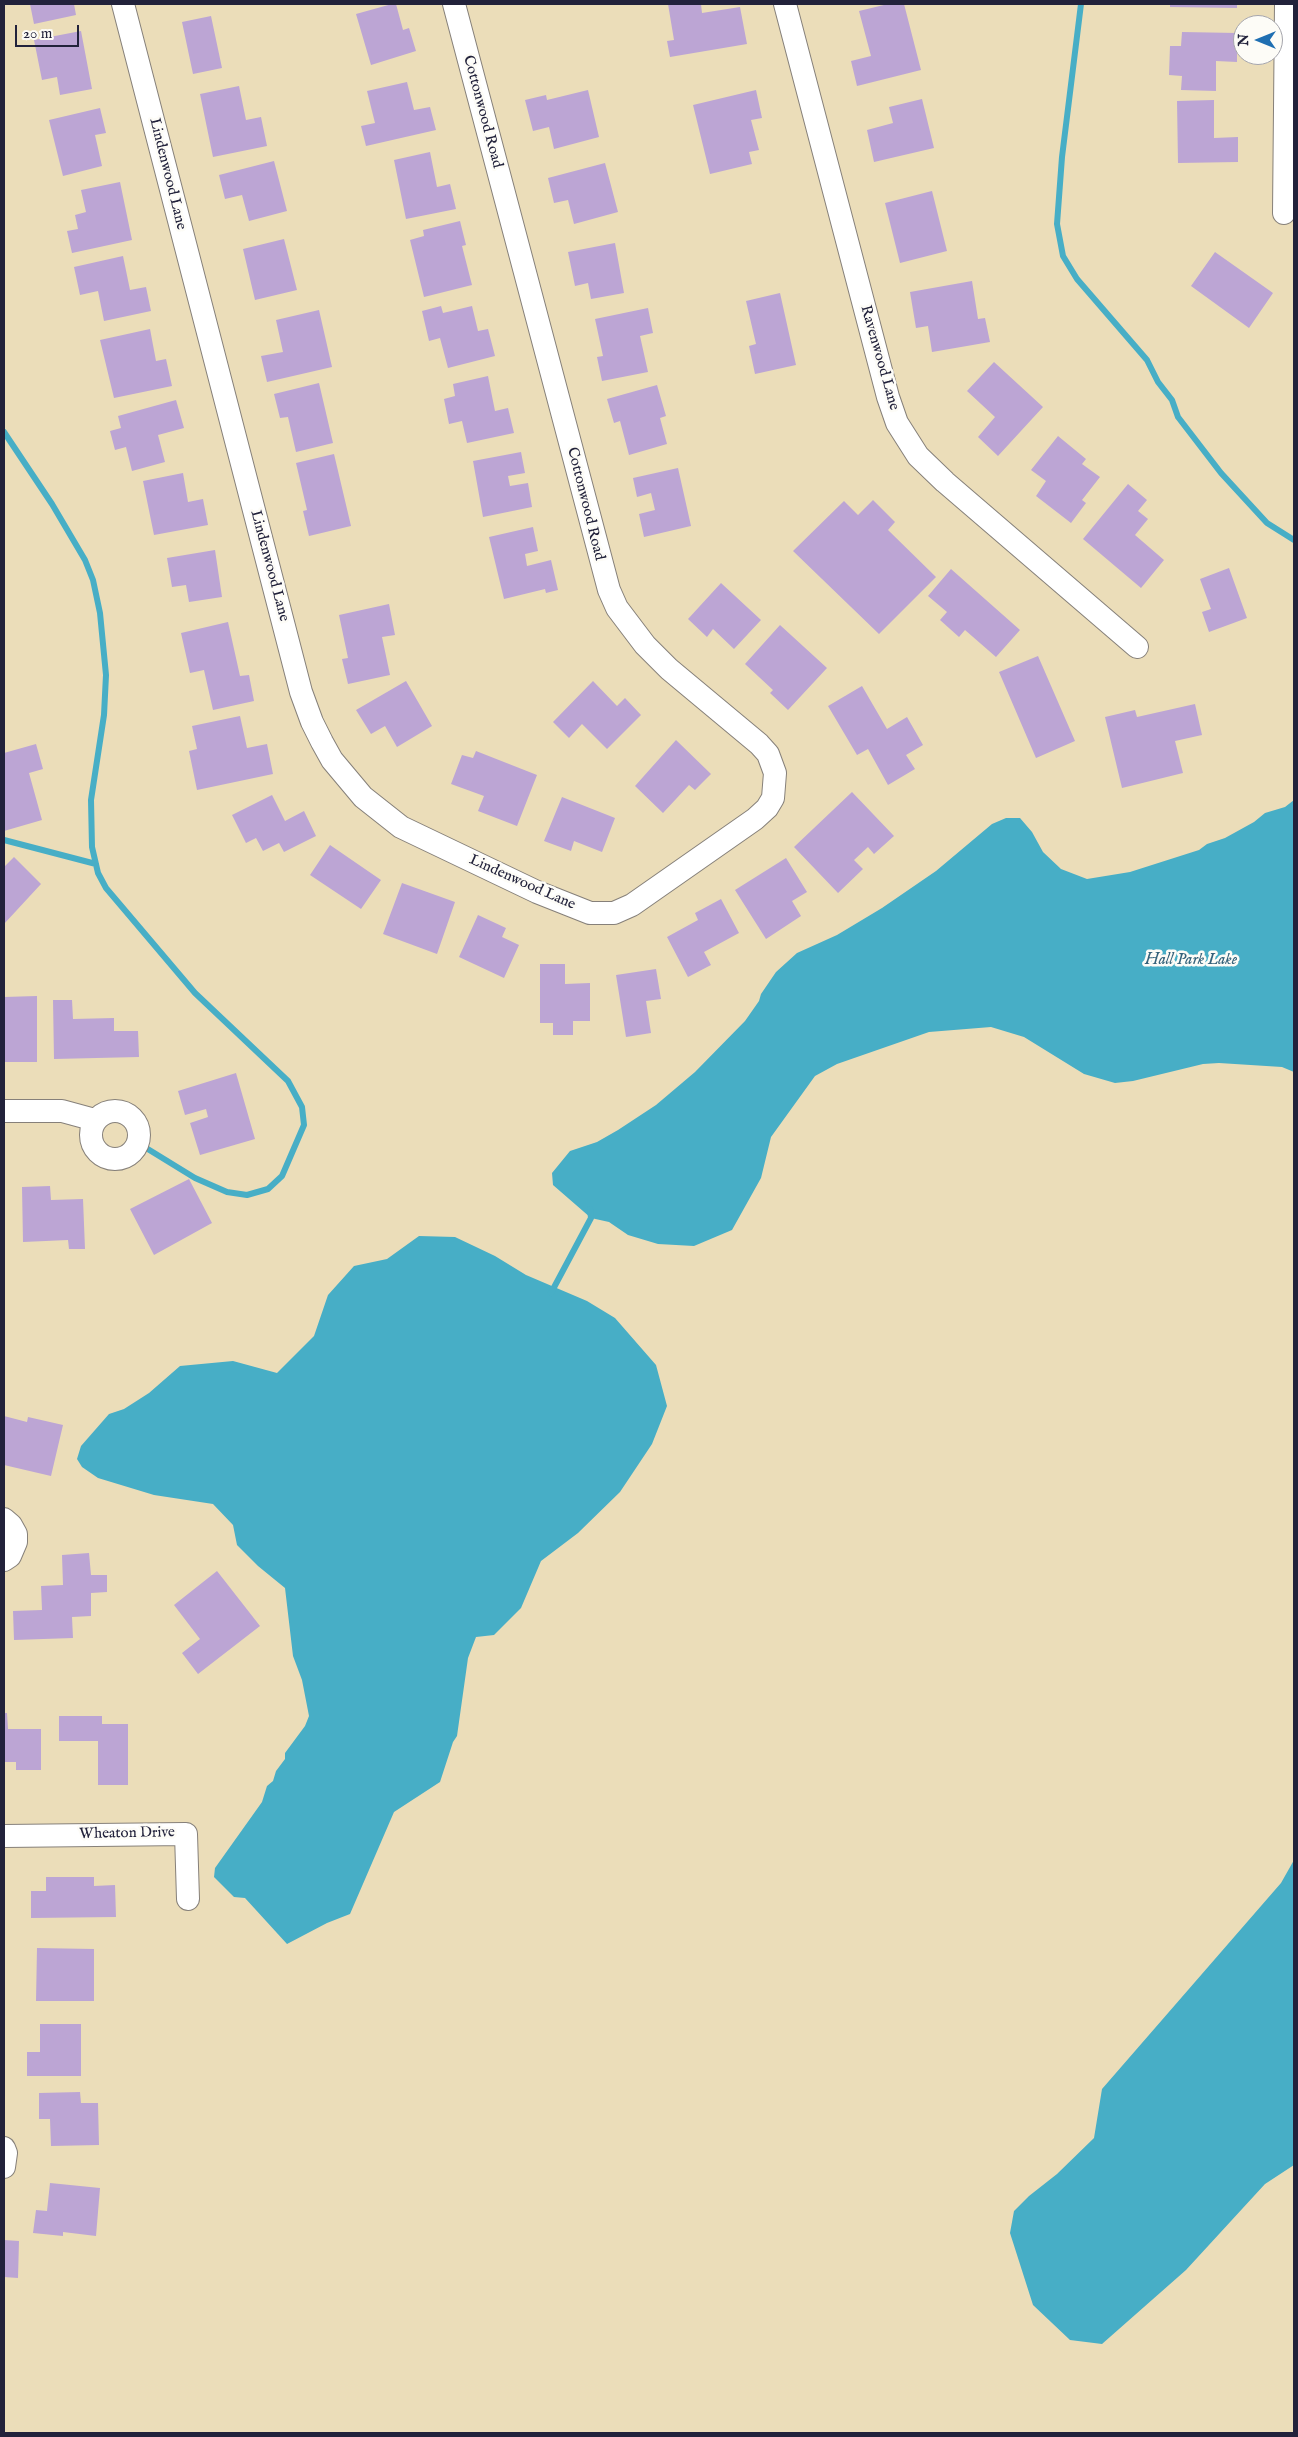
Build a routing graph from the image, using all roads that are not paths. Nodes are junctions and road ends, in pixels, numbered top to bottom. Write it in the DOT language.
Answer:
graph roads {
  1 [pos="123,4"];
  2 [pos="454,4"];
  3 [pos="785,4"];
  4 [pos="1286,4"];
  5 [pos="1284,213"];
  6 [pos="1137,647"];
  7 [pos="655,889"];
  8 [pos="4,1111"];
  9 [pos="95,1120"];
  10 [pos="4,1519"];
  11 [pos="4,1560"];
  12 [pos="4,1836"];
  13 [pos="188,1899"];
  14 [pos="4,2148"];
  15 [pos="4,2167"];
  1 -- 7 [label="street, Lindenwood Lane"];
  2 -- 7 [label="street, Cottonwood Road"];
  3 -- 6 [label="street, Ravenwood Lane"];
  4 -- 5 [label="street"];
  8 -- 9 [label="street"];
  10 -- 11 [label="street"];
  12 -- 13 [label="street, Wheaton Drive"];
  14 -- 15 [label="street"];
}
